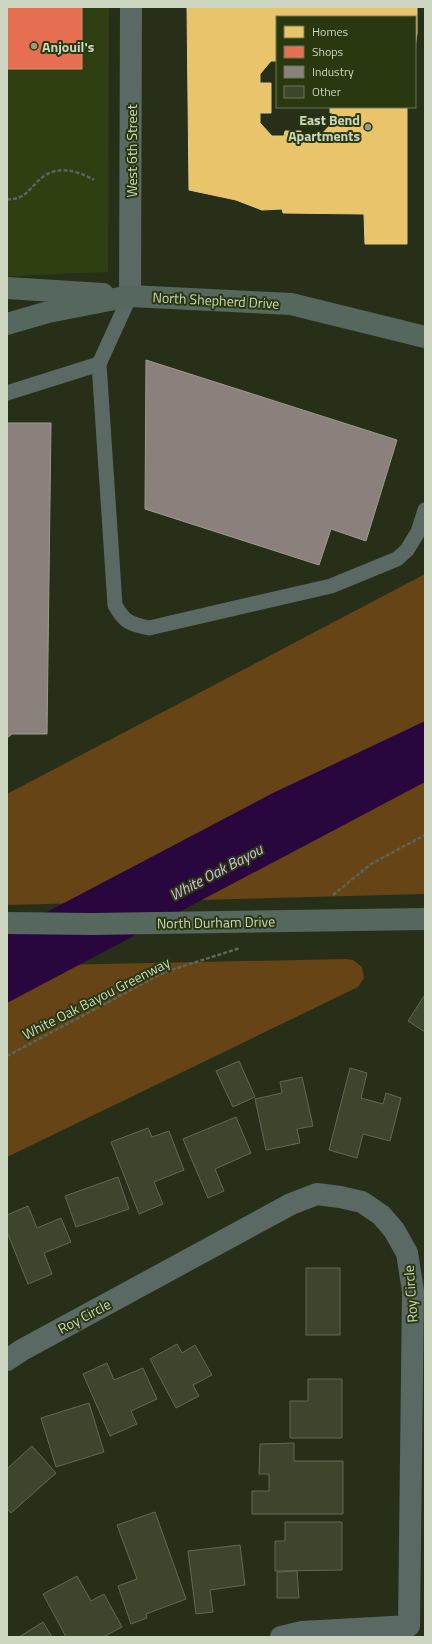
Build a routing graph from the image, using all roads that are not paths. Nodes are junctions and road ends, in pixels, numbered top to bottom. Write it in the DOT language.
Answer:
graph roads {
  1 [pos="131,7"];
  2 [pos="7,288"];
  3 [pos="130,296"];
  4 [pos="7,324"];
  5 [pos="425,337"];
  6 [pos="99,364"];
  7 [pos="7,393"];
  8 [pos="425,510"];
  9 [pos="425,919"];
  10 [pos="7,923"];
  11 [pos="7,1360"];
  12 [pos="417,1626"];
  13 [pos="281,1637"];
  1 -- 3 [label="street, West 6th Street"];
  2 -- 3 [label="main road"];
  3 -- 4 [label="main road, North Shepherd Drive"];
  3 -- 5 [label="main road, North Shepherd Drive"];
  3 -- 6 [label="lane"];
  6 -- 7 [label="lane"];
  6 -- 8 [label="lane"];
  9 -- 10 [label="main road, North Durham Drive, bridge"];
  11 -- 12 [label="street, Roy Circle"];
  12 -- 13 [label="street, Roy Circle"];
}
